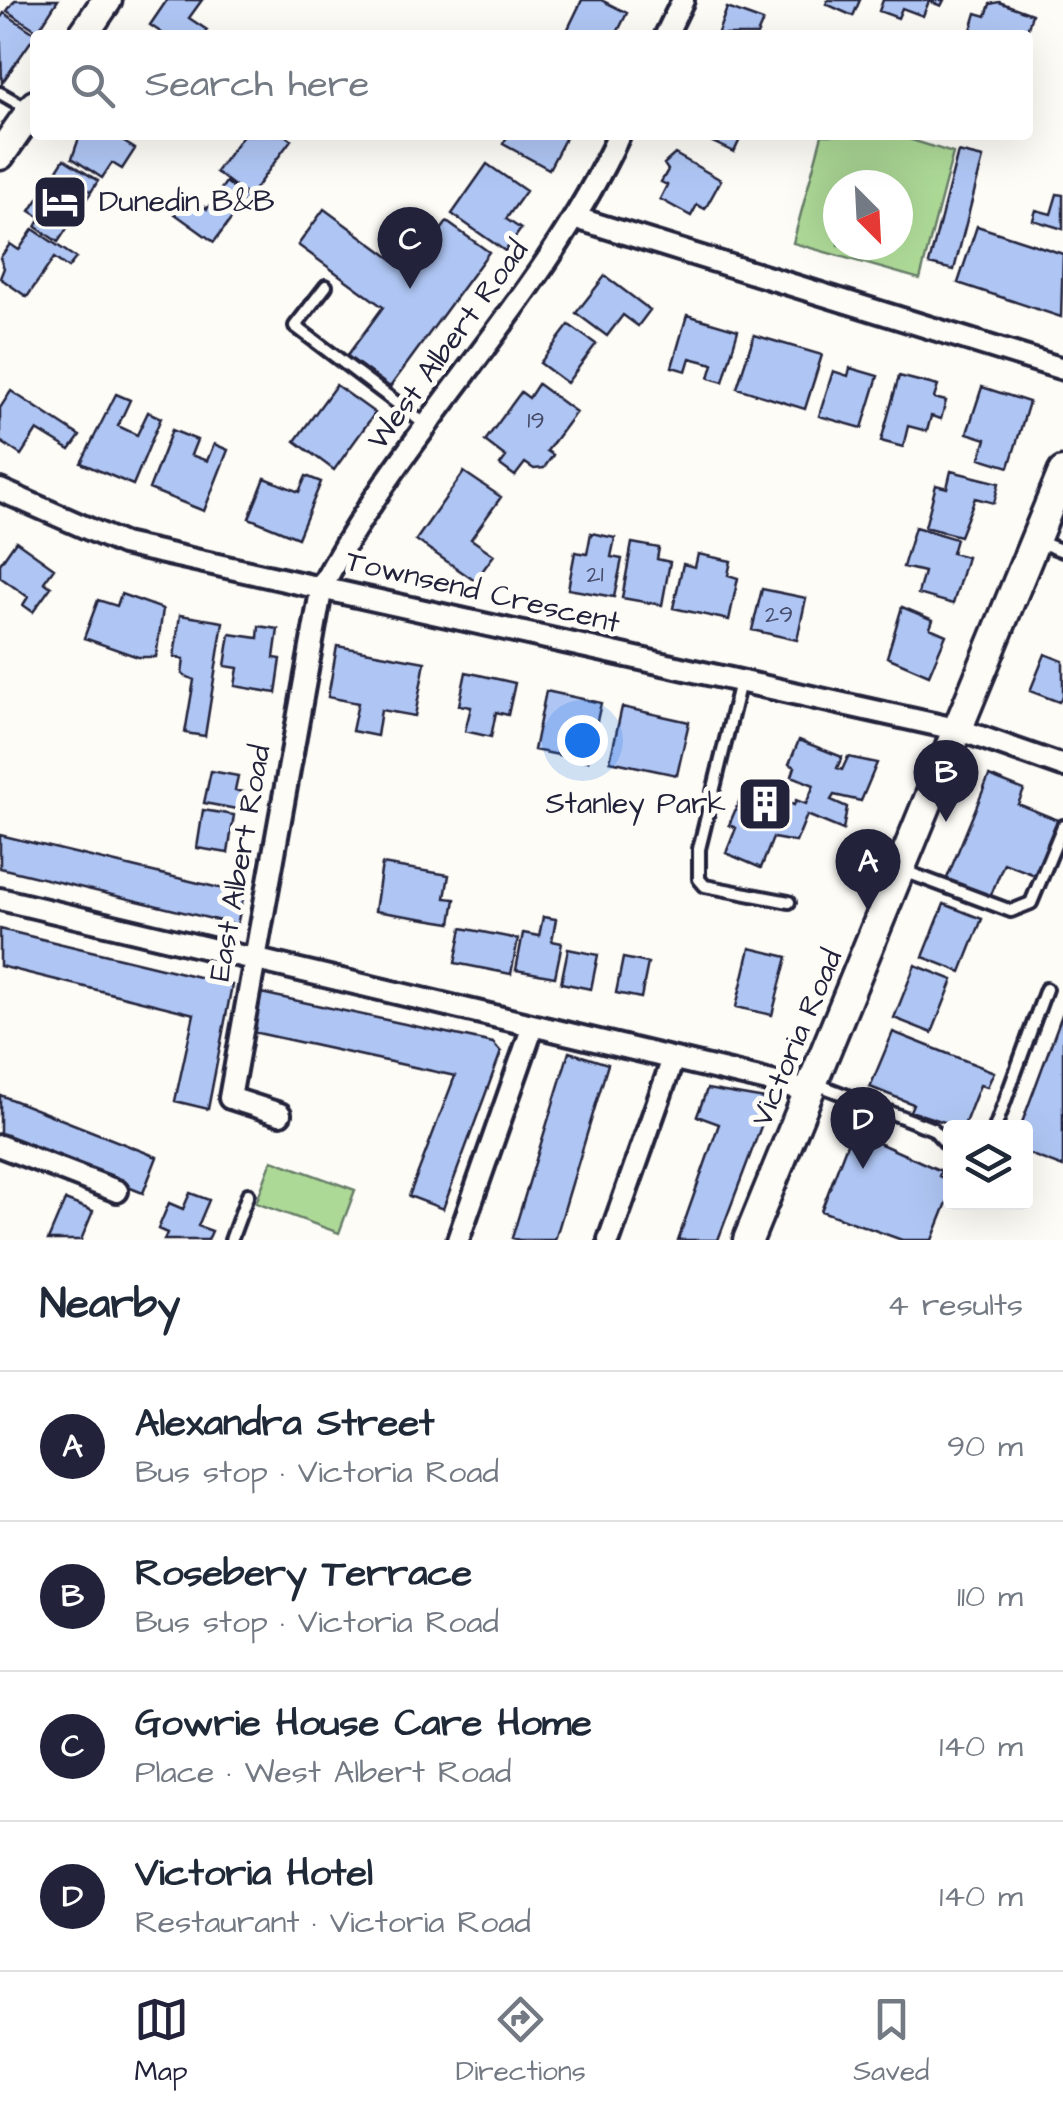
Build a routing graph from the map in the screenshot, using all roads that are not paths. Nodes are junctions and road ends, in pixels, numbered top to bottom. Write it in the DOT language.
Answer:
graph roads {
  1 [pos="106,0"];
  2 [pos="682,0"];
  3 [pos="86,30"];
  4 [pos="668,30"];
  5 [pos="0,94"];
  6 [pos="30,107"];
  7 [pos="30,112"];
  8 [pos="617,140"];
  9 [pos="0,156"];
  10 [pos="576,218"];
  11 [pos="326,286"];
  12 [pos="1063,368"];
  13 [pos="427,426"];
  14 [pos="1063,472"];
  15 [pos="0,490"];
  16 [pos="1036,540"];
  17 [pos="1063,551"];
  18 [pos="322,586"];
  19 [pos="741,681"];
  20 [pos="960,730"];
  21 [pos="1063,766"];
  22 [pos="1063,826"];
  23 [pos="902,871"];
  24 [pos="0,899"];
  25 [pos="789,902"];
  26 [pos="252,962"];
  27 [pos="1046,989"];
  28 [pos="533,1026"];
  29 [pos="672,1059"];
  30 [pos="811,1087"];
  31 [pos="280,1114"];
  32 [pos="997,1120"];
  33 [pos="943,1140"];
  34 [pos="0,1146"];
  35 [pos="118,1191"];
  36 [pos="248,1194"];
  37 [pos="231,1240"];
  38 [pos="458,1240"];
  39 [pos="609,1240"];
  40 [pos="748,1240"];
  1 -- 3 [label="main road"];
  2 -- 4 [label="street"];
  5 -- 6 [label="lane"];
  7 -- 9 [label="main road"];
  8 -- 10 [label="street, West Albert Road"];
  10 -- 12 [label="street"];
  10 -- 13 [label="street, West Albert Road"];
  11 -- 13 [label="lane"];
  13 -- 18 [label="street, West Albert Road"];
  14 -- 16 [label="main road, Victoria Road"];
  15 -- 18 [label="street, Townsend Crescent"];
  16 -- 17 [label="lane"];
  16 -- 20 [label="main road, Victoria Road"];
  18 -- 19 [label="street, Townsend Crescent"];
  18 -- 26 [label="street, East Albert Road"];
  19 -- 20 [label="street, Townsend Crescent"];
  19 -- 25 [label="lane"];
  20 -- 21 [label="street, Townsend Crescent"];
  20 -- 23 [label="main road, Victoria Road"];
  22 -- 23 [label="lane"];
  23 -- 30 [label="main road, Victoria Road"];
  24 -- 26 [label="street"];
  26 -- 28 [label="street"];
  26 -- 31 [label="street, East Albert Road"];
  27 -- 32 [label="lane"];
  28 -- 29 [label="street"];
  28 -- 38 [label="street"];
  29 -- 30 [label="street"];
  29 -- 39 [label="street"];
  30 -- 33 [label="lane"];
  30 -- 40 [label="main road, Victoria Road"];
  34 -- 35 [label="street"];
  36 -- 37 [label="lane"];
}
